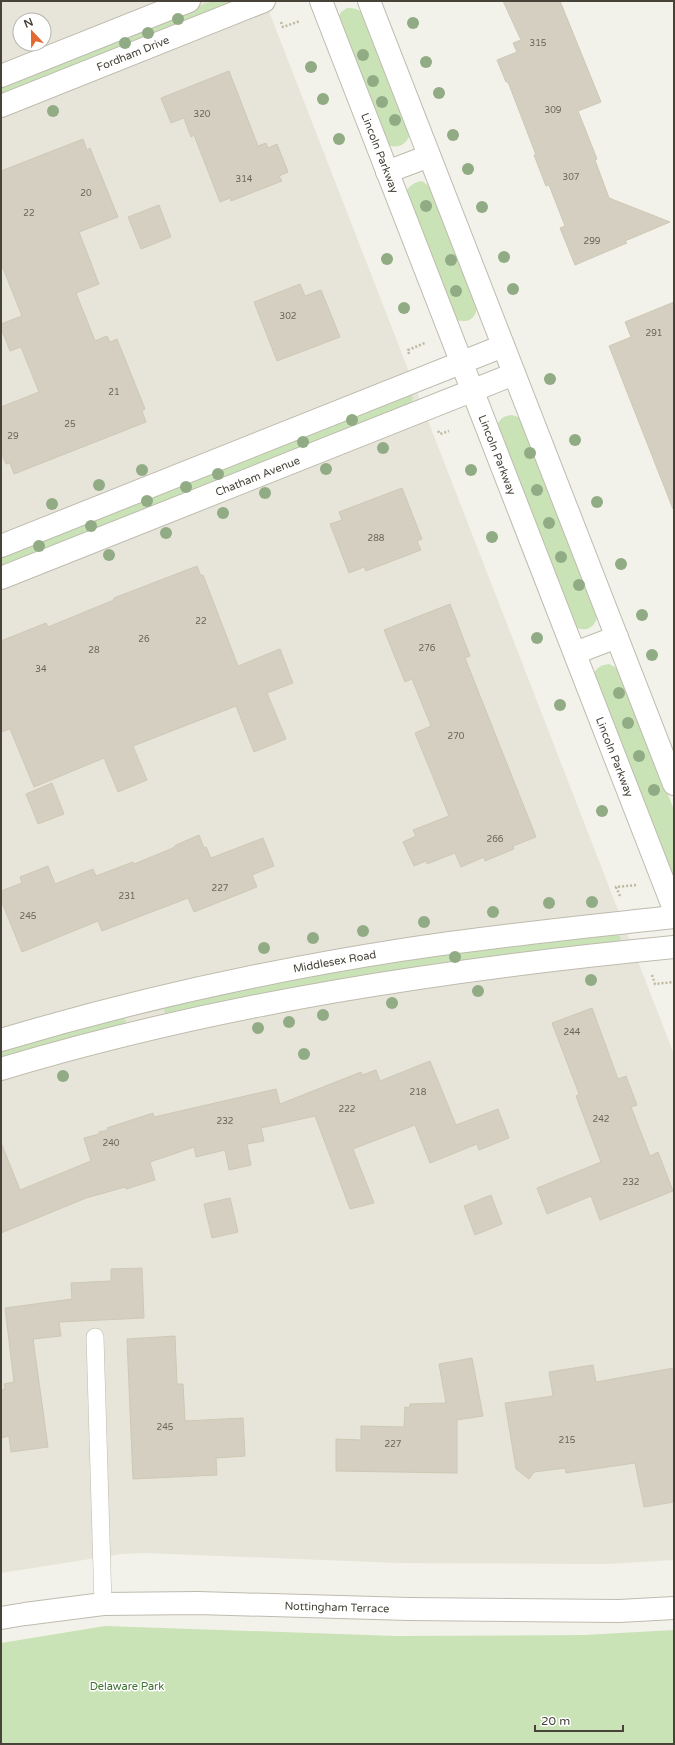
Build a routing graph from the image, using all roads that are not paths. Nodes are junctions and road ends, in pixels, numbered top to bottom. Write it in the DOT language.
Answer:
graph roads {
  1 [pos="189,1"];
  2 [pos="264,1"];
  3 [pos="321,1"];
  4 [pos="369,1"];
  5 [pos="1,76"];
  6 [pos="1,106"];
  7 [pos="429,156"];
  8 [pos="388,172"];
  9 [pos="504,346"];
  10 [pos="462,363"];
  11 [pos="514,374"];
  12 [pos="472,391"];
  13 [pos="1,546"];
  14 [pos="1,578"];
  15 [pos="617,637"];
  16 [pos="575,653"];
  17 [pos="674,784"];
  18 [pos="674,909"];
  19 [pos="674,917"];
  20 [pos="674,947"];
  21 [pos="142,1001"];
  22 [pos="149,1028"];
  23 [pos="1,1040"];
  24 [pos="1,1069"];
  25 [pos="95,1337"];
  26 [pos="103,1604"];
  27 [pos="674,1608"];
  28 [pos="1,1618"];
  1 -- 5 [label="street"];
  2 -- 6 [label="street, Fordham Drive"];
  3 -- 8 [label="street, Lincoln Parkway"];
  4 -- 7 [label="street"];
  7 -- 8 [label="street"];
  7 -- 9 [label="street"];
  8 -- 10 [label="street, Lincoln Parkway"];
  9 -- 10 [label="street"];
  9 -- 11 [label="street"];
  10 -- 12 [label="street, Lincoln Parkway"];
  10 -- 13 [label="street"];
  11 -- 12 [label="street, Chatham Avenue"];
  11 -- 15 [label="street"];
  12 -- 14 [label="street, Chatham Avenue"];
  12 -- 16 [label="street, Lincoln Parkway"];
  15 -- 16 [label="street"];
  15 -- 17 [label="street"];
  16 -- 18 [label="street, Lincoln Parkway"];
  19 -- 21 [label="street, Middlesex Road"];
  20 -- 22 [label="street"];
  21 -- 22 [label="street"];
  21 -- 23 [label="street, Middlesex Road"];
  22 -- 24 [label="street"];
  25 -- 26 [label="lane"];
  26 -- 27 [label="street, Nottingham Terrace"];
  26 -- 28 [label="street, Nottingham Terrace"];
}
